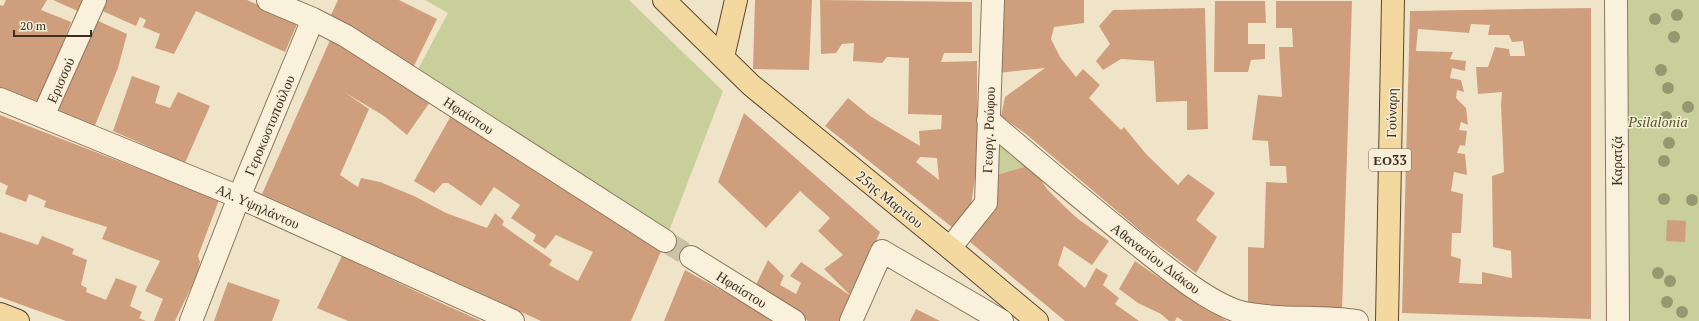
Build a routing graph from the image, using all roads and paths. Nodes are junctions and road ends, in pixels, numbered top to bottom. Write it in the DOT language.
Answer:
graph roads {
  1 [pos="95,0"];
  2 [pos="268,0"];
  3 [pos="664,0"];
  4 [pos="736,0"];
  5 [pos="993,0"];
  6 [pos="1393,0"];
  7 [pos="1616,0"];
  8 [pos="313,19"];
  9 [pos="723,57"];
  10 [pos="0,99"];
  11 [pos="43,116"];
  12 [pos="988,120"];
  13 [pos="238,197"];
  14 [pos="665,241"];
  15 [pos="950,248"];
  16 [pos="691,257"];
  17 [pos="0,314"];
  18 [pos="18,321"];
  19 [pos="191,321"];
  20 [pos="513,321"];
  21 [pos="794,321"];
  22 [pos="851,321"];
  23 [pos="1002,321"];
  24 [pos="1037,321"];
  25 [pos="1357,321"];
  26 [pos="1387,321"];
  27 [pos="1618,321"];
  1 -- 11 [label="street, Ερισσού"];
  2 -- 8 [label="street, Ηφαίστου"];
  3 -- 9 [label="main road, 25ης Μαρτίου"];
  4 -- 9 [label="main road"];
  5 -- 12 [label="street, Γεωργ. Ρούφου"];
  6 -- 26 [label="main road, Γούναρη / ΕΟ33"];
  7 -- 27 [label="street, Καρατζά"];
  8 -- 13 [label="street, Γεροκωστοπούλου"];
  8 -- 14 [label="street, Ηφαίστου"];
  9 -- 15 [label="main road, 25ης Μαρτίου"];
  10 -- 11 [label="street, Αλ. Υψηλάντου"];
  11 -- 13 [label="street, Αλ. Υψηλάντου"];
  12 -- 15 [label="street, Γεωργ. Ρούφου"];
  12 -- 25 [label="street, Αθανασίου Διάκου"];
  13 -- 19 [label="street, Γεροκωστοπούλου"];
  13 -- 20 [label="street, Αλ. Υψηλάντου"];
  15 -- 24 [label="main road, 25ης Μαρτίου"];
  16 -- 21 [label="street, Ηφαίστου"];
  17 -- 18 [label="main road"];
  22 -- 23 [label="street"];
}
